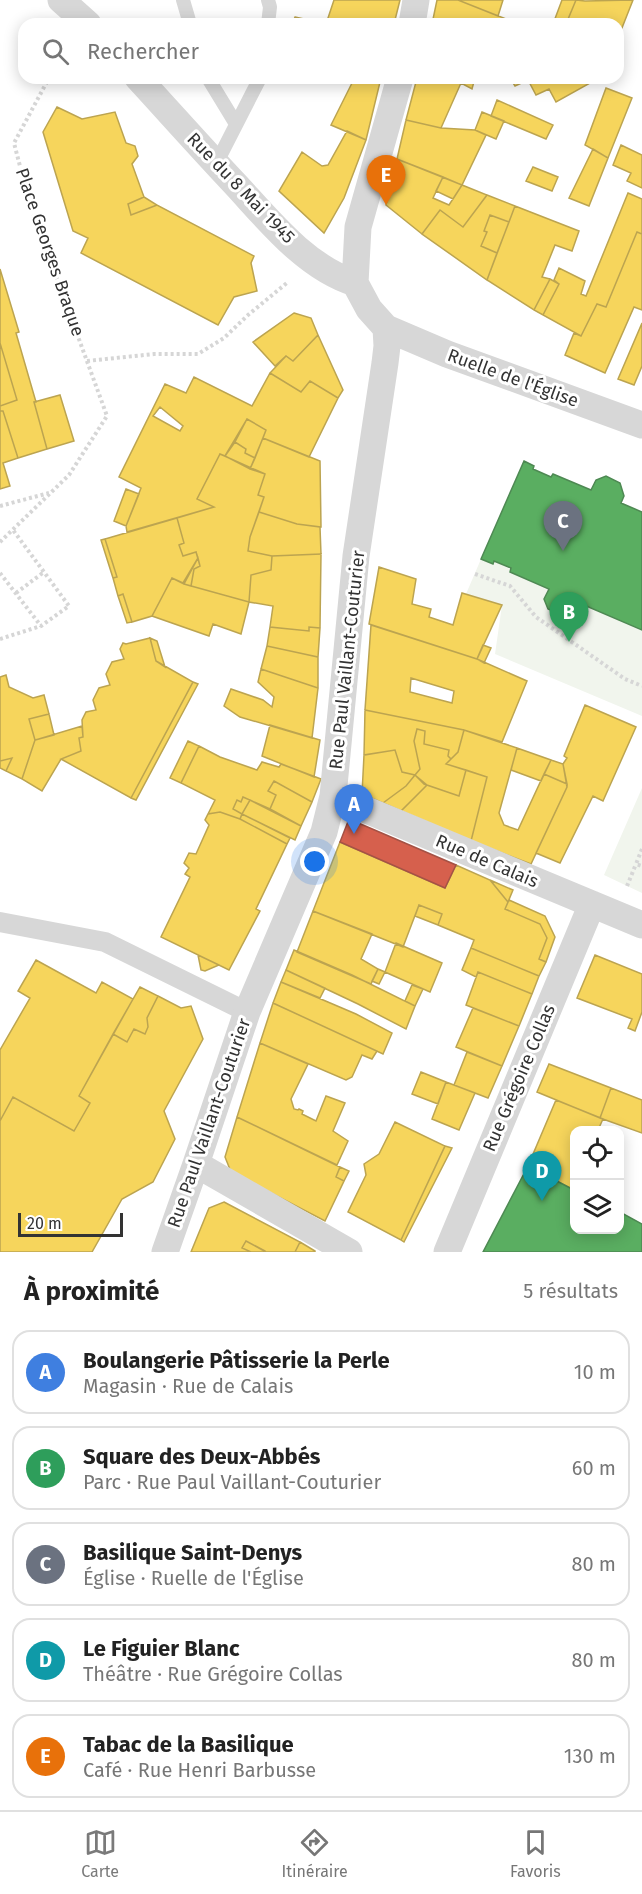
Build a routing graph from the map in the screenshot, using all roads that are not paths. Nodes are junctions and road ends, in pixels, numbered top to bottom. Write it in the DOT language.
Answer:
graph roads {
  1 [pos="61,0"];
  2 [pos="183,0"];
  3 [pos="268,0"];
  4 [pos="416,0"];
  5 [pos="81,18"];
  6 [pos="188,18"];
  7 [pos="269,18"];
  8 [pos="413,18"];
  9 [pos="143,84"];
  10 [pos="212,84"];
  11 [pos="257,84"];
  12 [pos="398,84"];
  13 [pos="236,124"];
  14 [pos="216,164"];
  15 [pos="356,283"];
  16 [pos="386,328"];
  17 [pos="642,425"];
  18 [pos="333,796"];
  19 [pos="592,904"];
  20 [pos="0,922"];
  21 [pos="642,925"];
  22 [pos="247,1012"];
  23 [pos="196,1164"];
  24 [pos="165,1252"];
  25 [pos="349,1252"];
  26 [pos="447,1252"];
  1 -- 5 [label="street"];
  2 -- 6 [label="lane"];
  3 -- 7 [label="lane"];
  4 -- 8 [label="street"];
  9 -- 14 [label="street, Rue du 8 Mai 1945"];
  10 -- 13 [label="lane"];
  11 -- 13 [label="lane"];
  12 -- 15 [label="street"];
  13 -- 14 [label="lane"];
  14 -- 15 [label="street, Rue du 8 Mai 1945"];
  15 -- 16 [label="street"];
  16 -- 17 [label="street, Ruelle de l'Église"];
  16 -- 18 [label="street, Rue Paul Vaillant-Couturier"];
  18 -- 19 [label="street, Rue de Calais"];
  18 -- 22 [label="street, Rue Paul Vaillant-Couturier"];
  19 -- 21 [label="street, Rue de Calais"];
  19 -- 26 [label="street, Rue Grégoire Collas"];
  20 -- 22 [label="street"];
  22 -- 23 [label="street, Rue Paul Vaillant-Couturier"];
  23 -- 24 [label="street, Rue Paul Vaillant-Couturier"];
  23 -- 25 [label="street"];
}
